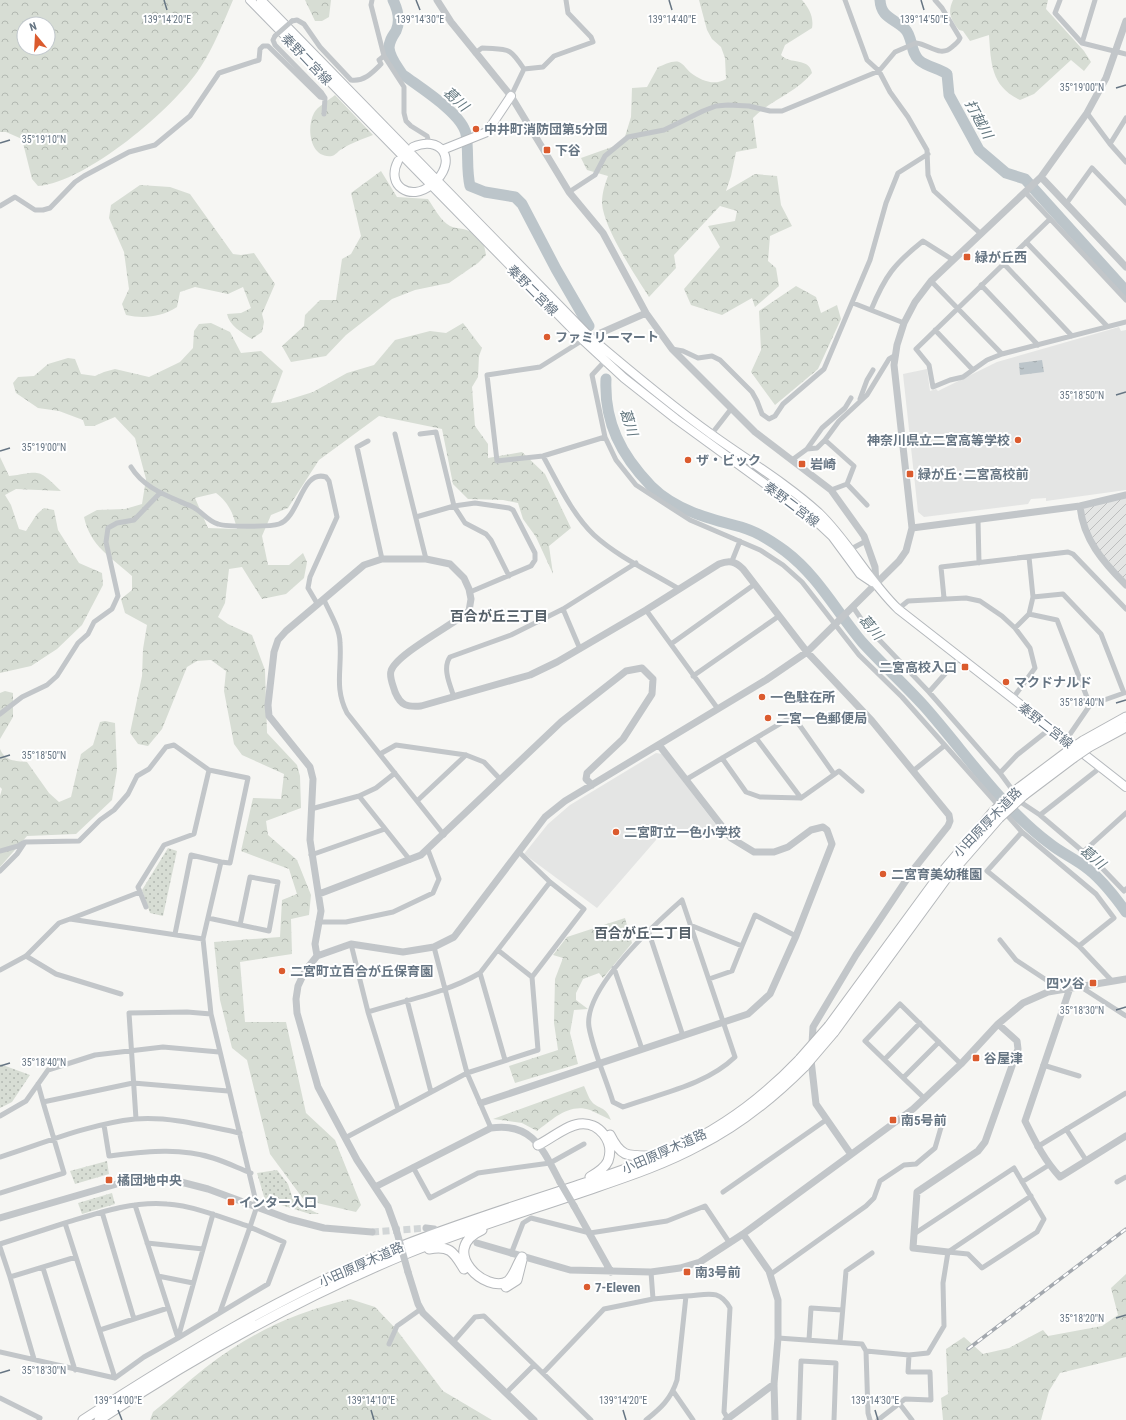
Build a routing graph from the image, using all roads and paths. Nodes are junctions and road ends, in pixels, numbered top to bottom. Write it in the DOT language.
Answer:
graph roads {
  1 [pos="250,0"];
  2 [pos="261,0"];
  3 [pos="372,0"];
  4 [pos="437,0"];
  5 [pos="566,0"];
  6 [pos="845,0"];
  7 [pos="935,0"];
  8 [pos="1060,0"];
  9 [pos="1095,0"];
  10 [pos="1126,21"];
  11 [pos="1082,43"];
  12 [pos="1115,50"];
  13 [pos="475,53"];
  14 [pos="1126,54"];
  15 [pos="384,56"];
  16 [pos="524,69"];
  17 [pos="879,71"];
  18 [pos="510,96"];
  19 [pos="325,98"];
  20 [pos="1087,113"];
  21 [pos="324,114"];
  22 [pos="1126,118"];
  23 [pos="429,143"];
  24 [pos="1110,144"];
  25 [pos="413,147"];
  26 [pos="442,150"];
  27 [pos="928,154"];
  28 [pos="398,161"];
  29 [pos="1126,162"];
  30 [pos="1039,178"];
  31 [pos="434,183"];
  32 [pos="1026,191"];
  33 [pos="569,192"];
  34 [pos="1126,203"];
  35 [pos="1066,204"];
  36 [pos="0,206"];
  37 [pos="1050,220"];
  38 [pos="981,234"];
  39 [pos="1026,242"];
  40 [pos="953,260"];
  41 [pos="1004,264"];
  42 [pos="1126,267"];
  43 [pos="931,281"];
  44 [pos="981,285"];
  45 [pos="1126,300"];
  46 [pos="853,303"];
  47 [pos="957,308"];
  48 [pos="871,310"];
  49 [pos="646,313"];
  50 [pos="1126,322"];
  51 [pos="904,323"];
  52 [pos="1107,326"];
  53 [pos="935,330"];
  54 [pos="1072,336"];
  55 [pos="587,337"];
  56 [pos="1038,345"];
  57 [pos="672,349"];
  58 [pos="1002,354"];
  59 [pos="896,355"];
  60 [pos="606,361"];
  61 [pos="873,370"];
  62 [pos="973,370"];
  63 [pos="851,398"];
  64 [pos="858,403"];
  65 [pos="731,409"];
  66 [pos="395,434"];
  67 [pos="420,434"];
  68 [pos="605,437"];
  69 [pos="708,438"];
  70 [pos="825,440"];
  71 [pos="368,441"];
  72 [pos="807,449"];
  73 [pos="543,456"];
  74 [pos="792,460"];
  75 [pos="131,467"];
  76 [pos="847,484"];
  77 [pos="831,490"];
  78 [pos="160,493"];
  79 [pos="1126,495"];
  80 [pos="867,505"];
  81 [pos="454,506"];
  82 [pos="1080,506"];
  83 [pos="416,518"];
  84 [pos="978,520"];
  85 [pos="912,528"];
  86 [pos="866,540"];
  87 [pos="740,541"];
  88 [pos="851,550"];
  89 [pos="1029,557"];
  90 [pos="382,559"];
  91 [pos="426,559"];
  92 [pos="732,561"];
  93 [pos="636,563"];
  94 [pos="979,563"];
  95 [pos="509,576"];
  96 [pos="1125,583"];
  97 [pos="755,584"];
  98 [pos="876,585"];
  99 [pos="679,589"];
  100 [pos="470,592"];
  101 [pos="1033,597"];
  102 [pos="944,598"];
  103 [pos="321,603"];
  104 [pos="563,609"];
  105 [pos="851,609"];
  106 [pos="898,609"];
  107 [pos="1126,609"];
  108 [pos="646,610"];
  109 [pos="1029,614"];
  110 [pos="779,616"];
  111 [pos="837,624"];
  112 [pos="1015,628"];
  113 [pos="671,644"];
  114 [pos="580,649"];
  115 [pos="807,652"];
  116 [pos="960,657"];
  117 [pos="693,676"];
  118 [pos="929,692"];
  119 [pos="1125,693"];
  120 [pos="454,697"];
  121 [pos="1013,698"];
  122 [pos="1090,705"];
  123 [pos="718,709"];
  124 [pos="0,714"];
  125 [pos="1126,717"];
  126 [pos="1126,727"];
  127 [pos="1051,728"];
  128 [pos="756,738"];
  129 [pos="1066,740"];
  130 [pos="1086,744"];
  131 [pos="659,745"];
  132 [pos="944,746"];
  133 [pos="380,754"];
  134 [pos="466,755"];
  135 [pos="722,758"];
  136 [pos="1101,767"];
  137 [pos="209,770"];
  138 [pos="913,771"];
  139 [pos="395,773"];
  140 [pos="1000,773"];
  141 [pos="834,774"];
  142 [pos="500,778"];
  143 [pos="687,779"];
  144 [pos="592,785"];
  145 [pos="1126,787"];
  146 [pos="862,791"];
  147 [pos="359,796"];
  148 [pos="801,798"];
  149 [pos="417,801"];
  150 [pos="311,810"];
  151 [pos="1126,813"];
  152 [pos="1040,815"];
  153 [pos="385,829"];
  154 [pos="1022,832"];
  155 [pos="444,835"];
  156 [pos="25,842"];
  157 [pos="428,850"];
  158 [pos="0,851"];
  159 [pos="519,852"];
  160 [pos="1083,852"];
  161 [pos="311,855"];
  162 [pos="410,860"];
  163 [pos="221,862"];
  164 [pos="0,871"];
  165 [pos="550,882"];
  166 [pos="1126,888"];
  167 [pos="140,892"];
  168 [pos="319,894"];
  169 [pos="146,907"];
  170 [pos="70,918"];
  171 [pos="208,918"];
  172 [pos="318,922"];
  173 [pos="690,924"];
  174 [pos="240,925"];
  175 [pos="648,930"];
  176 [pos="175,934"];
  177 [pos="796,936"];
  178 [pos="203,939"];
  179 [pos="1000,940"];
  180 [pos="351,944"];
  181 [pos="742,946"];
  182 [pos="1079,946"];
  183 [pos="434,947"];
  184 [pos="499,951"];
  185 [pos="26,956"];
  186 [pos="317,956"];
  187 [pos="614,968"];
  188 [pos="0,970"];
  189 [pos="480,973"];
  190 [pos="532,977"];
  191 [pos="709,979"];
  192 [pos="1126,979"];
  193 [pos="1112,981"];
  194 [pos="1080,986"];
  195 [pos="1070,988"];
  196 [pos="1060,989"];
  197 [pos="445,990"];
  198 [pos="121,994"];
  199 [pos="407,1000"];
  200 [pos="368,1012"];
  201 [pos="211,1014"];
  202 [pos="1126,1016"];
  203 [pos="724,1022"];
  204 [pos="920,1023"];
  205 [pos="998,1024"];
  206 [pos="683,1036"];
  207 [pos="938,1042"];
  208 [pos="642,1049"];
  209 [pos="131,1051"];
  210 [pos="219,1052"];
  211 [pos="884,1059"];
  212 [pos="505,1060"];
  213 [pos="600,1063"];
  214 [pos="802,1063"];
  215 [pos="961,1064"];
  216 [pos="1043,1065"];
  217 [pos="467,1073"];
  218 [pos="1079,1076"];
  219 [pos="904,1077"];
  220 [pos="134,1083"];
  221 [pos="38,1084"];
  222 [pos="228,1091"];
  223 [pos="431,1092"];
  224 [pos="1126,1093"];
  225 [pos="925,1099"];
  226 [pos="43,1102"];
  227 [pos="480,1103"];
  228 [pos="398,1109"];
  229 [pos="0,1116"];
  230 [pos="136,1119"];
  231 [pos="826,1120"];
  232 [pos="104,1124"];
  233 [pos="942,1124"];
  234 [pos="491,1128"];
  235 [pos="1066,1129"];
  236 [pos="240,1133"];
  237 [pos="1126,1136"];
  238 [pos="345,1138"];
  239 [pos="54,1140"];
  240 [pos="584,1144"];
  241 [pos="538,1145"];
  242 [pos="1037,1147"];
  243 [pos="850,1153"];
  244 [pos="661,1155"];
  245 [pos="0,1157"];
  246 [pos="1086,1160"];
  247 [pos="550,1163"];
  248 [pos="1049,1165"];
  249 [pos="412,1167"];
  250 [pos="251,1173"];
  251 [pos="1126,1177"];
  252 [pos="1022,1182"];
  253 [pos="1117,1182"];
  254 [pos="375,1187"];
  255 [pos="572,1187"];
  256 [pos="723,1192"];
  257 [pos="0,1193"];
  258 [pos="1032,1196"];
  259 [pos="135,1205"];
  260 [pos="257,1206"];
  261 [pos="539,1207"];
  262 [pos="102,1212"];
  263 [pos="214,1214"];
  264 [pos="0,1218"];
  265 [pos="64,1223"];
  266 [pos="250,1227"];
  267 [pos="426,1228"];
  268 [pos="434,1229"];
  269 [pos="372,1232"];
  270 [pos="590,1233"];
  271 [pos="743,1234"];
  272 [pos="914,1234"];
  273 [pos="729,1242"];
  274 [pos="147,1243"];
  275 [pos="476,1243"];
  276 [pos="0,1244"];
  277 [pos="0,1247"];
  278 [pos="203,1249"];
  279 [pos="409,1252"];
  280 [pos="948,1252"];
  281 [pos="872,1253"];
  282 [pos="511,1254"];
  283 [pos="76,1256"];
  284 [pos="522,1257"];
  285 [pos="43,1268"];
  286 [pos="611,1272"];
  287 [pos="650,1272"];
  288 [pos="771,1274"];
  289 [pos="158,1276"];
  290 [pos="10,1277"];
  291 [pos="193,1283"];
  292 [pos="686,1296"];
  293 [pos="653,1299"];
  294 [pos="168,1308"];
  295 [pos="421,1309"];
  296 [pos="842,1310"];
  297 [pos="220,1312"];
  298 [pos="134,1319"];
  299 [pos="100,1330"];
  300 [pos="178,1338"];
  301 [pos="778,1338"];
  302 [pos="809,1340"];
  303 [pos="453,1342"];
  304 [pos="840,1342"];
  305 [pos="388,1344"];
  306 [pos="866,1351"];
  307 [pos="0,1352"];
  308 [pos="909,1355"];
  309 [pos="34,1359"];
  310 [pos="534,1365"];
  311 [pos="75,1370"];
  312 [pos="543,1373"];
  313 [pos="115,1378"];
  314 [pos="774,1384"];
  315 [pos="674,1391"];
  316 [pos="506,1393"];
  317 [pos="0,1398"];
  318 [pos="899,1403"];
  319 [pos="39,1420"];
  320 [pos="83,1420"];
  321 [pos="99,1420"];
  322 [pos="534,1420"];
  323 [pos="591,1420"];
  324 [pos="646,1420"];
  325 [pos="694,1420"];
  326 [pos="727,1420"];
  327 [pos="775,1420"];
  328 [pos="799,1420"];
  329 [pos="834,1420"];
  330 [pos="870,1420"];
  331 [pos="878,1420"];
  332 [pos="912,1420"];
  1 -- 31 [label="main road, 秦野二宮線"];
  2 -- 31 [label="main road, 秦野二宮線"];
  3 -- 15 [label="street"];
  4 -- 13 [label="street"];
  5 -- 16 [label="street"];
  6 -- 17 [label="street"];
  7 -- 17 [label="street"];
  8 -- 11 [label="street"];
  9 -- 11 [label="street"];
  10 -- 12 [label="street"];
  11 -- 12 [label="street"];
  12 -- 14 [label="street"];
  12 -- 20 [label="street"];
  13 -- 16 [label="street"];
  13 -- 18 [label="street"];
  15 -- 19 [label="street, bridge"];
  15 -- 23 [label="street"];
  16 -- 18 [label="street"];
  17 -- 27 [label="street"];
  17 -- 33 [label="street"];
  18 -- 26 [label="main road"];
  18 -- 33 [label="street"];
  19 -- 21 [label="street"];
  19 -- 36 [label="street"];
  20 -- 24 [label="street"];
  20 -- 30 [label="street"];
  22 -- 24 [label="street"];
  23 -- 25 [label="main road"];
  23 -- 26 [label="main road"];
  24 -- 29 [label="street"];
  26 -- 31 [label="main road"];
  27 -- 38 [label="street"];
  27 -- 46 [label="street"];
  28 -- 31 [label="main road"];
  30 -- 32 [label="street"];
  30 -- 35 [label="street"];
  31 -- 55 [label="main road, 秦野二宮線"];
  31 -- 55 [label="main road, 秦野二宮線"];
  32 -- 37 [label="street"];
  32 -- 38 [label="street"];
  33 -- 49 [label="street"];
  34 -- 35 [label="street"];
  35 -- 42 [label="street"];
  37 -- 39 [label="street"];
  37 -- 45 [label="street"];
  38 -- 40 [label="street"];
  39 -- 41 [label="street"];
  39 -- 52 [label="street"];
  40 -- 43 [label="street"];
  40 -- 48 [label="street"];
  41 -- 44 [label="street"];
  41 -- 54 [label="street"];
  43 -- 47 [label="street"];
  43 -- 51 [label="street"];
  44 -- 47 [label="street"];
  44 -- 56 [label="street"];
  46 -- 48 [label="street"];
  46 -- 57 [label="street"];
  47 -- 53 [label="street"];
  47 -- 58 [label="street"];
  48 -- 51 [label="street"];
  49 -- 55 [label="street"];
  49 -- 57 [label="street"];
  50 -- 52 [label="street"];
  51 -- 59 [label="street"];
  52 -- 54 [label="street"];
  53 -- 62 [label="street"];
  53 -- 62 [label="street"];
  54 -- 56 [label="street"];
  55 -- 60 [label="main road, 秦野二宮線"];
  55 -- 69 [label="main road, 秦野二宮線"];
  55 -- 73 [label="street"];
  56 -- 58 [label="street"];
  57 -- 65 [label="street"];
  58 -- 62 [label="street"];
  59 -- 64 [label="street"];
  59 -- 85 [label="street"];
  60 -- 68 [label="street"];
  60 -- 69 [label="main road, 秦野二宮線"];
  61 -- 64 [label="street"];
  63 -- 72 [label="street"];
  64 -- 70 [label="street"];
  65 -- 69 [label="street"];
  65 -- 74 [label="street"];
  66 -- 83 [label="street"];
  67 -- 81 [label="street"];
  68 -- 73 [label="street"];
  68 -- 87 [label="street"];
  69 -- 88 [label="main road, 秦野二宮線"];
  69 -- 98 [label="main road, 秦野二宮線"];
  70 -- 72 [label="street"];
  70 -- 76 [label="street"];
  71 -- 90 [label="street"];
  72 -- 74 [label="street"];
  73 -- 93 [label="street"];
  74 -- 77 [label="street"];
  75 -- 78 [label="street"];
  76 -- 77 [label="street"];
  76 -- 80 [label="street"];
  77 -- 86 [label="street"];
  78 -- 103 [label="street"];
  78 -- 124 [label="street"];
  79 -- 82 [label="street"];
  81 -- 83 [label="street"];
  81 -- 95 [label="street"];
  81 -- 95 [label="street"];
  82 -- 84 [label="street"];
  82 -- 96 [label="street"];
  83 -- 91 [label="street"];
  84 -- 85 [label="street"];
  84 -- 94 [label="street"];
  85 -- 98 [label="street"];
  86 -- 88 [label="street"];
  86 -- 98 [label="street"];
  87 -- 92 [label="street"];
  87 -- 111 [label="street"];
  88 -- 98 [label="main road, 秦野二宮線"];
  89 -- 94 [label="street"];
  89 -- 101 [label="street"];
  89 -- 107 [label="street"];
  90 -- 91 [label="street"];
  90 -- 103 [label="street"];
  91 -- 100 [label="street"];
  92 -- 97 [label="street"];
  92 -- 99 [label="street"];
  93 -- 99 [label="street"];
  93 -- 104 [label="street"];
  94 -- 102 [label="street"];
  95 -- 100 [label="street"];
  97 -- 110 [label="street"];
  97 -- 113 [label="street"];
  98 -- 105 [label="street"];
  98 -- 106 [label="main road, 秦野二宮線"];
  99 -- 108 [label="street"];
  100 -- 120 [label="street"];
  101 -- 109 [label="street"];
  101 -- 119 [label="street"];
  102 -- 106 [label="street"];
  102 -- 112 [label="street"];
  103 -- 133 [label="street"];
  103 -- 150 [label="street"];
  104 -- 114 [label="street"];
  104 -- 120 [label="street"];
  105 -- 111 [label="street"];
  105 -- 118 [label="street"];
  106 -- 116 [label="main road, 秦野二宮線"];
  108 -- 113 [label="street"];
  108 -- 114 [label="street"];
  109 -- 112 [label="street"];
  109 -- 122 [label="street"];
  110 -- 115 [label="street"];
  110 -- 117 [label="street"];
  111 -- 115 [label="street"];
  111 -- 132 [label="street"];
  112 -- 121 [label="street"];
  113 -- 117 [label="street"];
  114 -- 120 [label="street"];
  115 -- 123 [label="street"];
  115 -- 138 [label="street"];
  116 -- 118 [label="street"];
  116 -- 121 [label="main road, 秦野二宮線"];
  117 -- 123 [label="street"];
  118 -- 140 [label="street"];
  119 -- 122 [label="street"];
  121 -- 127 [label="main road, 秦野二宮線"];
  122 -- 129 [label="street"];
  123 -- 131 [label="street"];
  125 -- 130 [label="highway, 小田原厚木道路"];
  126 -- 130 [label="highway, 小田原厚木道路"];
  127 -- 129 [label="main road, 秦野二宮線"];
  127 -- 140 [label="street"];
  128 -- 135 [label="street"];
  128 -- 141 [label="street"];
  128 -- 148 [label="street"];
  129 -- 136 [label="main road, 秦野二宮線"];
  130 -- 214 [label="highway, 小田原厚木道路, bridge"];
  131 -- 143 [label="street"];
  131 -- 144 [label="street"];
  132 -- 138 [label="street"];
  132 -- 154 [label="street"];
  133 -- 134 [label="street"];
  133 -- 139 [label="street"];
  134 -- 142 [label="street"];
  134 -- 149 [label="street"];
  135 -- 143 [label="street"];
  135 -- 148 [label="street"];
  136 -- 145 [label="main road, 秦野二宮線"];
  136 -- 152 [label="street"];
  137 -- 156 [label="street"];
  137 -- 163 [label="street"];
  137 -- 167 [label="street"];
  138 -- 231 [label="street"];
  139 -- 147 [label="street"];
  139 -- 149 [label="street"];
  140 -- 152 [label="street"];
  141 -- 146 [label="street"];
  141 -- 148 [label="street"];
  142 -- 144 [label="street"];
  142 -- 155 [label="street"];
  143 -- 177 [label="street"];
  144 -- 159 [label="street"];
  147 -- 150 [label="street"];
  147 -- 153 [label="street"];
  149 -- 155 [label="street"];
  150 -- 161 [label="street"];
  151 -- 160 [label="street"];
  152 -- 160 [label="street"];
  153 -- 161 [label="street"];
  153 -- 162 [label="street"];
  154 -- 182 [label="street"];
  154 -- 182 [label="street"];
  155 -- 157 [label="street"];
  156 -- 158 [label="street"];
  156 -- 164 [label="street"];
  157 -- 162 [label="street"];
  157 -- 172 [label="street"];
  159 -- 165 [label="street"];
  159 -- 183 [label="street"];
  160 -- 166 [label="street"];
  161 -- 168 [label="street"];
  162 -- 168 [label="street"];
  163 -- 171 [label="street"];
  163 -- 176 [label="street"];
  165 -- 184 [label="street"];
  165 -- 190 [label="street"];
  167 -- 169 [label="street"];
  167 -- 170 [label="street"];
  168 -- 172 [label="street"];
  170 -- 176 [label="street"];
  170 -- 185 [label="street"];
  171 -- 174 [label="street"];
  171 -- 178 [label="street"];
  172 -- 186 [label="street"];
  173 -- 175 [label="street"];
  173 -- 181 [label="street"];
  173 -- 191 [label="street"];
  174 -- 174 [label="street"];
  175 -- 187 [label="street"];
  175 -- 206 [label="street"];
  176 -- 178 [label="street"];
  177 -- 181 [label="street"];
  177 -- 203 [label="street"];
  178 -- 201 [label="street"];
  179 -- 196 [label="street"];
  180 -- 183 [label="street"];
  180 -- 186 [label="street"];
  180 -- 200 [label="street"];
  181 -- 191 [label="street"];
  182 -- 193 [label="street"];
  183 -- 197 [label="street"];
  184 -- 189 [label="street"];
  184 -- 190 [label="street"];
  185 -- 188 [label="street"];
  185 -- 198 [label="street"];
  186 -- 238 [label="street"];
  187 -- 208 [label="street"];
  187 -- 213 [label="street"];
  189 -- 197 [label="street"];
  189 -- 212 [label="street"];
  190 -- 212 [label="street"];
  191 -- 203 [label="street"];
  192 -- 193 [label="street"];
  193 -- 194 [label="street"];
  194 -- 195 [label="street"];
  194 -- 202 [label="street"];
  195 -- 196 [label="street"];
  195 -- 216 [label="street"];
  196 -- 205 [label="street"];
  197 -- 199 [label="street"];
  197 -- 217 [label="street"];
  199 -- 200 [label="street"];
  199 -- 223 [label="street"];
  200 -- 228 [label="street"];
  201 -- 209 [label="street"];
  201 -- 210 [label="street"];
  203 -- 206 [label="street"];
  203 -- 213 [label="street"];
  204 -- 207 [label="street"];
  204 -- 211 [label="street"];
  204 -- 211 [label="street"];
  205 -- 215 [label="street"];
  205 -- 272 [label="street"];
  206 -- 208 [label="street"];
  207 -- 215 [label="street"];
  207 -- 219 [label="street"];
  208 -- 213 [label="street"];
  209 -- 210 [label="street"];
  209 -- 220 [label="street"];
  209 -- 221 [label="street"];
  210 -- 222 [label="street"];
  211 -- 219 [label="street"];
  212 -- 217 [label="street"];
  213 -- 227 [label="street"];
  214 -- 244 [label="highway, 小田原厚木道路"];
  214 -- 261 [label="highway, 小田原厚木道路"];
  215 -- 225 [label="street"];
  216 -- 218 [label="street"];
  216 -- 242 [label="street"];
  217 -- 223 [label="street"];
  217 -- 227 [label="street"];
  219 -- 225 [label="street"];
  220 -- 222 [label="street"];
  220 -- 226 [label="street"];
  220 -- 230 [label="street"];
  221 -- 226 [label="street"];
  221 -- 229 [label="street"];
  222 -- 236 [label="street"];
  223 -- 228 [label="street"];
  224 -- 235 [label="street"];
  225 -- 243 [label="street"];
  226 -- 239 [label="street"];
  227 -- 234 [label="street"];
  228 -- 238 [label="street"];
  230 -- 232 [label="street"];
  230 -- 236 [label="street"];
  231 -- 243 [label="street"];
  231 -- 256 [label="street"];
  232 -- 239 [label="street"];
  232 -- 250 [label="street"];
  233 -- 288 [label="street"];
  234 -- 241 [label="street"];
  234 -- 249 [label="street"];
  235 -- 242 [label="street"];
  235 -- 246 [label="street"];
  236 -- 250 [label="street"];
  237 -- 246 [label="street"];
  238 -- 254 [label="street"];
  239 -- 245 [label="street"];
  239 -- 257 [label="street"];
  240 -- 247 [label="street"];
  241 -- 244 [label="highway"];
  241 -- 247 [label="street"];
  241 -- 255 [label="highway"];
  242 -- 248 [label="street"];
  243 -- 271 [label="street"];
  244 -- 255 [label="highway, 小田原厚木道路"];
  246 -- 248 [label="street"];
  247 -- 249 [label="street"];
  247 -- 270 [label="street, bridge"];
  248 -- 252 [label="street"];
  249 -- 254 [label="street"];
  250 -- 260 [label="street"];
  251 -- 253 [label="street"];
  252 -- 258 [label="street"];
  252 -- 272 [label="street"];
  254 -- 295 [label="street, bridge"];
  255 -- 320 [label="highway, 小田原厚木道路"];
  258 -- 280 [label="street"];
  258 -- 280 [label="street"];
  259 -- 262 [label="street"];
  259 -- 263 [label="street"];
  259 -- 274 [label="street"];
  260 -- 264 [label="street"];
  260 -- 266 [label="street"];
  260 -- 269 [label="street"];
  261 -- 279 [label="highway, 小田原厚木道路"];
  261 -- 284 [label="highway"];
  262 -- 265 [label="street"];
  262 -- 298 [label="street"];
  263 -- 266 [label="street"];
  263 -- 278 [label="street"];
  265 -- 276 [label="street"];
  265 -- 283 [label="street"];
  266 -- 297 [label="street"];
  266 -- 297 [label="street"];
  267 -- 268 [label="street"];
  270 -- 273 [label="street"];
  270 -- 282 [label="street"];
  270 -- 286 [label="street"];
  271 -- 273 [label="street"];
  271 -- 288 [label="street"];
  272 -- 280 [label="street"];
  273 -- 287 [label="street"];
  274 -- 278 [label="street"];
  274 -- 289 [label="street"];
  275 -- 282 [label="street"];
  277 -- 290 [label="street"];
  278 -- 291 [label="street"];
  279 -- 284 [label="highway"];
  279 -- 321 [label="highway, 小田原厚木道路"];
  280 -- 308 [label="street"];
  281 -- 296 [label="street"];
  282 -- 284 [label="street"];
  283 -- 285 [label="street"];
  283 -- 299 [label="street"];
  284 -- 286 [label="street"];
  285 -- 290 [label="street"];
  285 -- 311 [label="street"];
  286 -- 287 [label="street"];
  287 -- 293 [label="street"];
  288 -- 301 [label="street"];
  289 -- 291 [label="street"];
  289 -- 294 [label="street"];
  290 -- 309 [label="street"];
  291 -- 300 [label="street"];
  292 -- 293 [label="street"];
  292 -- 315 [label="street"];
  292 -- 326 [label="street"];
  293 -- 312 [label="street"];
  294 -- 298 [label="street"];
  294 -- 300 [label="street"];
  295 -- 303 [label="street"];
  295 -- 305 [label="street"];
  296 -- 302 [label="street"];
  296 -- 304 [label="street"];
  297 -- 300 [label="street"];
  298 -- 299 [label="street"];
  299 -- 313 [label="street"];
  300 -- 313 [label="street"];
  301 -- 302 [label="street"];
  301 -- 314 [label="street"];
  302 -- 304 [label="street"];
  303 -- 310 [label="street"];
  303 -- 316 [label="street"];
  304 -- 306 [label="street"];
  306 -- 308 [label="street"];
  306 -- 330 [label="street"];
  307 -- 309 [label="street"];
  308 -- 318 [label="street"];
  309 -- 311 [label="street"];
  310 -- 312 [label="street"];
  310 -- 316 [label="street"];
  311 -- 313 [label="street"];
  312 -- 323 [label="street"];
  314 -- 326 [label="street"];
  314 -- 327 [label="street"];
  315 -- 324 [label="street"];
  315 -- 325 [label="street"];
  316 -- 322 [label="street"];
  317 -- 319 [label="street"];
  318 -- 331 [label="street"];
  318 -- 332 [label="street"];
  328 -- 329 [label="street"];
}
